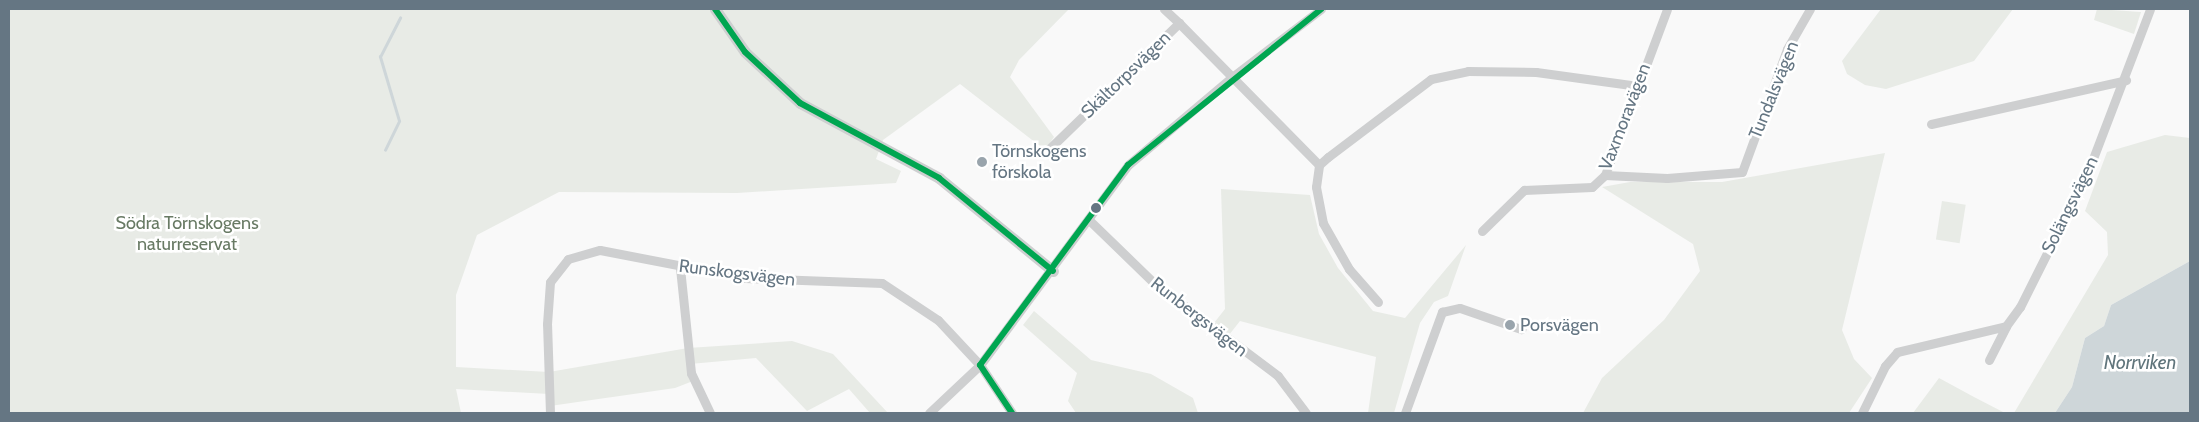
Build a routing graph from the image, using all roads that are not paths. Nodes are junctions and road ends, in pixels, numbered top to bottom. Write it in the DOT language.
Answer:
graph roads {
  1 [pos="715,9"];
  2 [pos="1164,9"];
  3 [pos="1321,9"];
  4 [pos="1667,9"];
  5 [pos="1799,9"];
  6 [pos="2150,9"];
  7 [pos="1809,11"];
  8 [pos="1179,23"];
  9 [pos="1232,77"];
  10 [pos="2126,80"];
  11 [pos="1638,86"];
  12 [pos="1931,124"];
  13 [pos="1050,148"];
  14 [pos="1319,165"];
  15 [pos="1604,175"];
  16 [pos="1089,220"];
  17 [pos="1482,232"];
  18 [pos="680,268"];
  19 [pos="1053,271"];
  20 [pos="1378,302"];
  21 [pos="2006,326"];
  22 [pos="1522,329"];
  23 [pos="1989,360"];
  24 [pos="980,365"];
  25 [pos="550,413"];
  26 [pos="710,413"];
  27 [pos="929,413"];
  28 [pos="1012,413"];
  29 [pos="1306,413"];
  30 [pos="1405,413"];
  31 [pos="1862,413"];
  1 -- 19 [label="street"];
  2 -- 8 [label="street, Skältorpsvägen"];
  3 -- 9 [label="street"];
  4 -- 11 [label="street, Vaxmoravägen"];
  5 -- 7 [label="street"];
  6 -- 10 [label="street, Solängsvägen"];
  7 -- 15 [label="street, Tundalsvägen"];
  8 -- 9 [label="street, Skältorpsvägen"];
  8 -- 13 [label="street, Skältorpsvägen"];
  9 -- 14 [label="street, Skältorpsvägen"];
  9 -- 16 [label="street"];
  10 -- 12 [label="street"];
  10 -- 21 [label="street, Solängsvägen"];
  11 -- 14 [label="street"];
  11 -- 15 [label="street, Vaxmoravägen"];
  14 -- 20 [label="street"];
  15 -- 17 [label="street, Vaxmoravägen"];
  16 -- 19 [label="street"];
  16 -- 29 [label="street, Runbergsvägen"];
  18 -- 24 [label="street, Runskogsvägen"];
  18 -- 25 [label="street, Runskogsvägen"];
  18 -- 26 [label="street"];
  19 -- 24 [label="street"];
  21 -- 23 [label="street, Solängsvägen"];
  21 -- 31 [label="street"];
  22 -- 30 [label="street"];
  24 -- 27 [label="street"];
  24 -- 28 [label="street, Runskogsvägen"];
}
